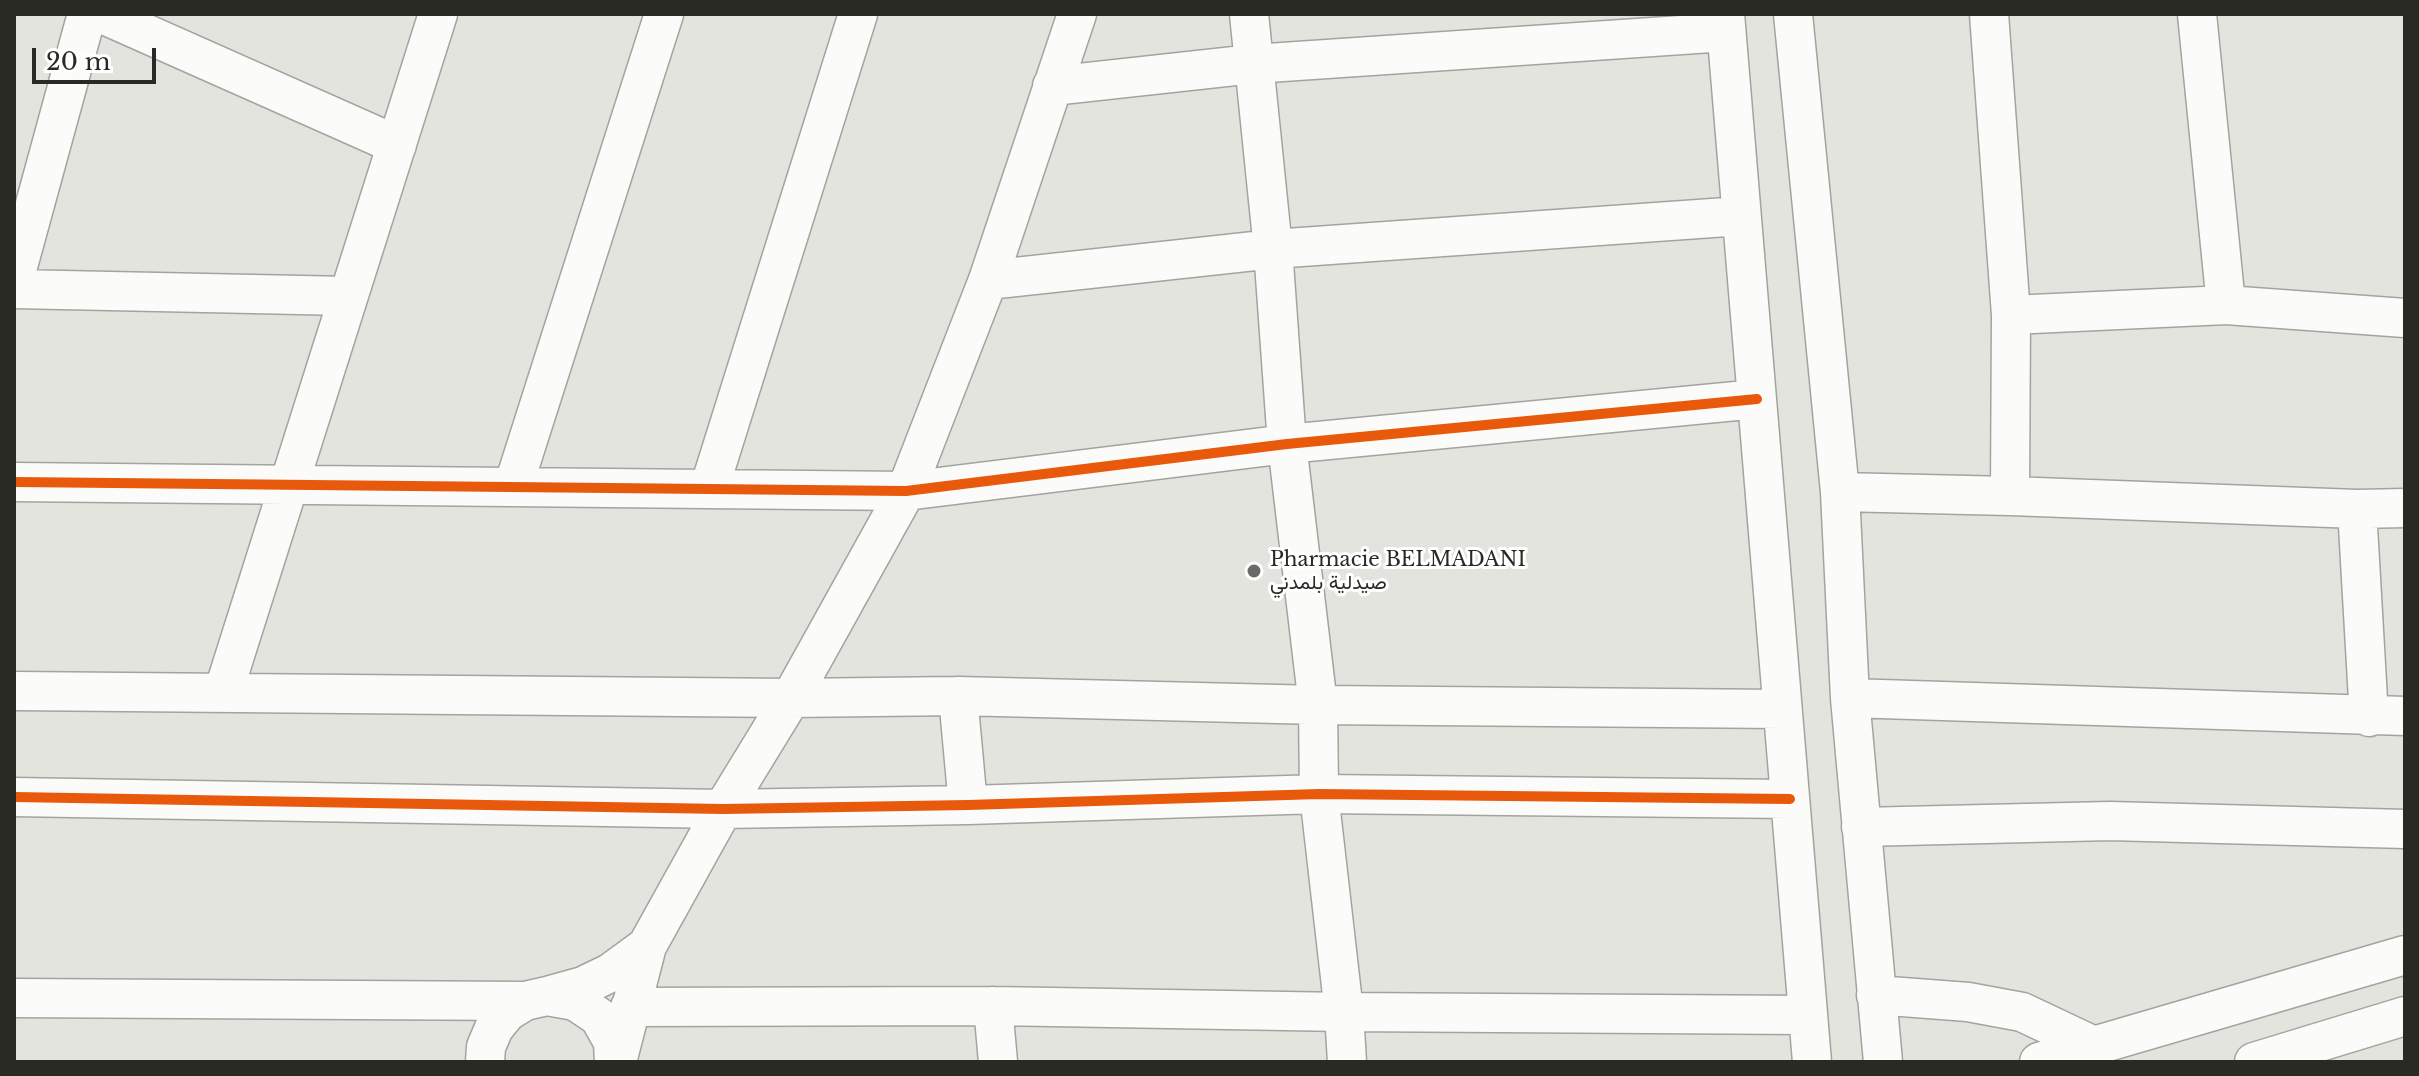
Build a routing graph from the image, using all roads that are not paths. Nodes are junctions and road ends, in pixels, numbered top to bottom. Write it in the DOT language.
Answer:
graph roads {
  1 [pos="87,14"];
  2 [pos="102,14"];
  3 [pos="438,14"];
  4 [pos="664,14"];
  5 [pos="858,14"];
  6 [pos="1077,14"];
  7 [pos="1249,14"];
  8 [pos="1793,14"];
  9 [pos="1989,14"];
  10 [pos="2197,14"];
  11 [pos="1726,23"];
  12 [pos="1253,64"];
  13 [pos="1052,86"];
  14 [pos="397,145"];
  15 [pos="1741,216"];
  16 [pos="1273,249"];
  17 [pos="988,280"];
  18 [pos="14,281"];
  19 [pos="14,289"];
  20 [pos="348,296"];
  21 [pos="2226,305"];
  22 [pos="2011,315"];
  23 [pos="2405,318"];
  24 [pos="1757,399"];
  25 [pos="1287,444"];
  26 [pos="14,482"];
  27 [pos="287,485"];
  28 [pos="513,487"];
  29 [pos="709,489"];
  30 [pos="906,491"];
  31 [pos="1840,492"];
  32 [pos="2010,496"];
  33 [pos="2405,508"];
  34 [pos="2357,509"];
  35 [pos="14,691"];
  36 [pos="223,693"];
  37 [pos="958,696"];
  38 [pos="791,698"];
  39 [pos="1850,698"];
  40 [pos="1318,705"];
  41 [pos="1782,709"];
  42 [pos="2387,717"];
  43 [pos="1319,794"];
  44 [pos="14,797"];
  45 [pos="1790,799"];
  46 [pos="968,805"];
  47 [pos="723,809"];
  48 [pos="1861,827"];
  49 [pos="2405,829"];
  50 [pos="647,946"];
  51 [pos="2405,955"];
  52 [pos="1876,995"];
  53 [pos="14,998"];
  54 [pos="536,998"];
  55 [pos="993,1006"];
  56 [pos="630,1007"];
  57 [pos="1344,1012"];
  58 [pos="1807,1015"];
  59 [pos="2405,1016"];
  60 [pos="2094,1046"];
  61 [pos="485,1062"];
  62 [pos="616,1062"];
  63 [pos="998,1062"];
  64 [pos="1347,1062"];
  65 [pos="1812,1062"];
  66 [pos="1883,1062"];
  67 [pos="2039,1062"];
  68 [pos="2254,1062"];
  1 -- 18 [label="street"];
  2 -- 14 [label="street"];
  3 -- 14 [label="street"];
  4 -- 28 [label="street"];
  5 -- 29 [label="street"];
  6 -- 13 [label="street"];
  7 -- 12 [label="street"];
  8 -- 31 [label="street"];
  9 -- 22 [label="street"];
  10 -- 21 [label="street"];
  11 -- 12 [label="street"];
  11 -- 15 [label="street"];
  12 -- 13 [label="street"];
  12 -- 16 [label="street"];
  13 -- 17 [label="street"];
  14 -- 20 [label="street"];
  15 -- 16 [label="street"];
  15 -- 24 [label="street"];
  16 -- 17 [label="street"];
  16 -- 25 [label="street"];
  17 -- 30 [label="street"];
  19 -- 20 [label="street"];
  20 -- 27 [label="street"];
  21 -- 22 [label="street"];
  21 -- 23 [label="street"];
  22 -- 32 [label="street"];
  24 -- 25 [label="street"];
  24 -- 41 [label="street"];
  25 -- 30 [label="street"];
  25 -- 40 [label="street"];
  26 -- 27 [label="street"];
  27 -- 28 [label="street"];
  27 -- 36 [label="street"];
  28 -- 29 [label="street"];
  29 -- 30 [label="street"];
  30 -- 38 [label="street"];
  31 -- 32 [label="street"];
  31 -- 39 [label="street"];
  32 -- 34 [label="street"];
  33 -- 34 [label="street"];
  34 -- 42 [label="street"];
  35 -- 36 [label="street"];
  36 -- 38 [label="street"];
  37 -- 38 [label="street"];
  37 -- 40 [label="street"];
  37 -- 46 [label="street"];
  38 -- 47 [label="street"];
  39 -- 42 [label="street"];
  39 -- 48 [label="street"];
  40 -- 41 [label="street"];
  40 -- 43 [label="street"];
  41 -- 45 [label="street"];
  43 -- 45 [label="street"];
  43 -- 46 [label="street"];
  43 -- 57 [label="street"];
  44 -- 47 [label="street"];
  45 -- 58 [label="street"];
  46 -- 47 [label="street"];
  47 -- 50 [label="street"];
  48 -- 49 [label="street"];
  48 -- 52 [label="street"];
  50 -- 54 [label="street"];
  50 -- 56 [label="street"];
  51 -- 60 [label="street"];
  52 -- 60 [label="street"];
  52 -- 66 [label="street"];
  53 -- 54 [label="street"];
  54 -- 61 [label="street"];
  54 -- 62 [label="street"];
  55 -- 56 [label="street"];
  55 -- 57 [label="street"];
  55 -- 63 [label="street"];
  56 -- 62 [label="street"];
  57 -- 58 [label="street"];
  57 -- 64 [label="street"];
  58 -- 65 [label="street"];
  59 -- 68 [label="street"];
  60 -- 67 [label="street"];
}
